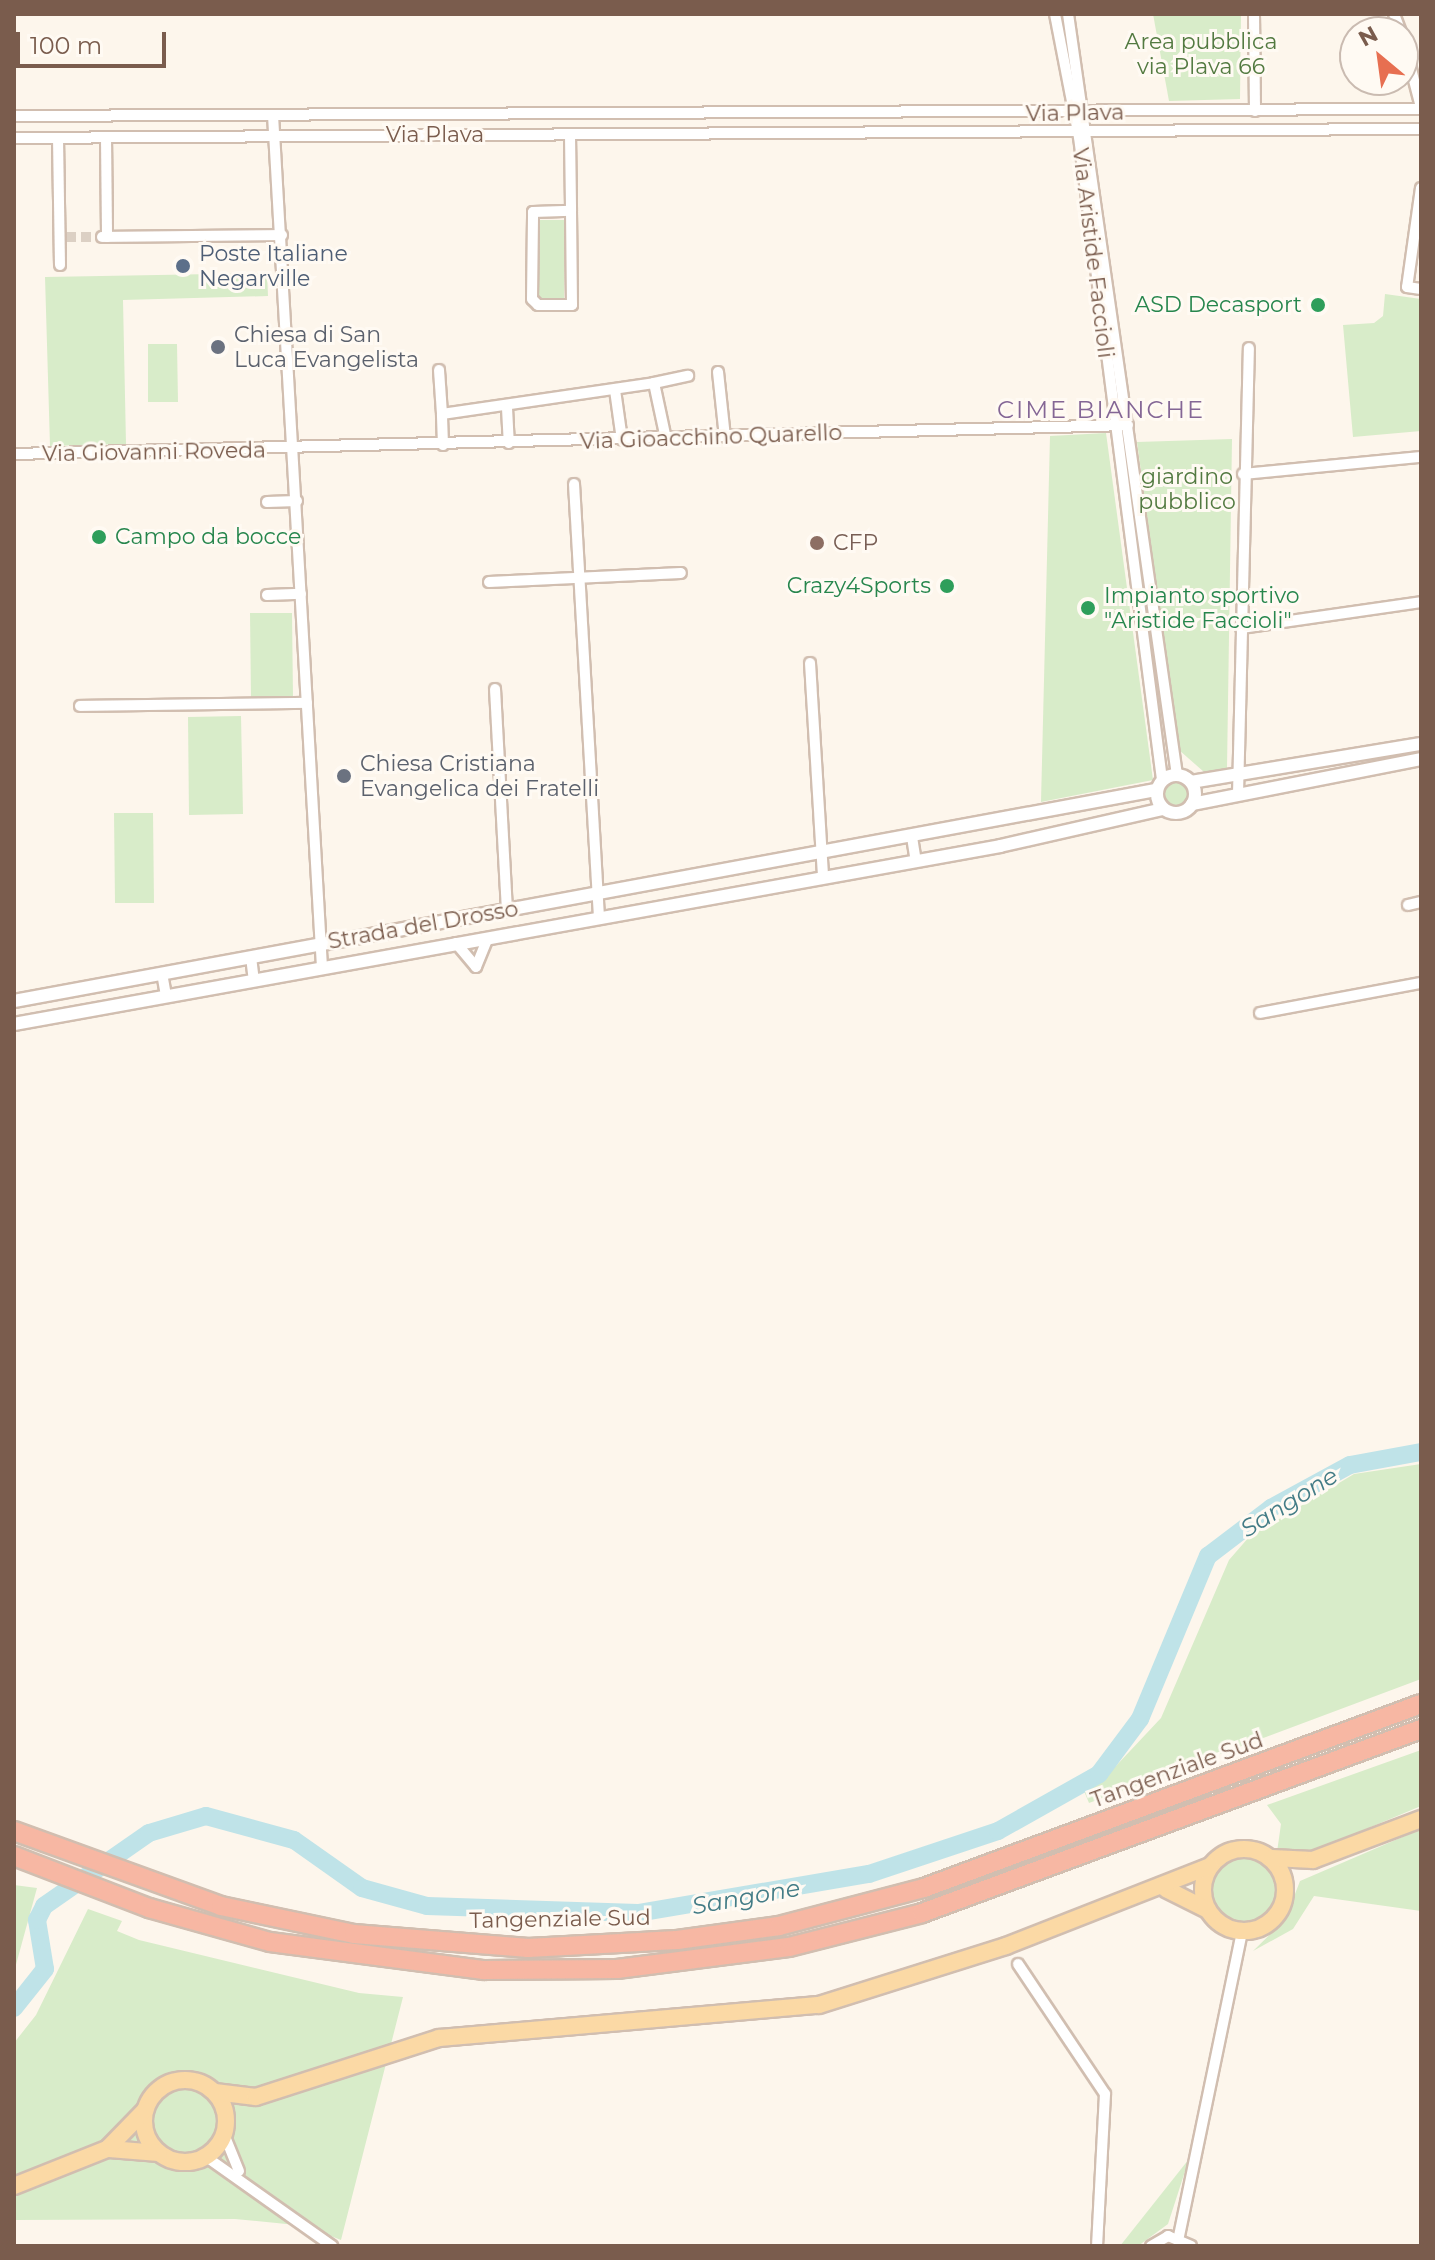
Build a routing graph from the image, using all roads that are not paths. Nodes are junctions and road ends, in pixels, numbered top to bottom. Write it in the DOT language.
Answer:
graph roads {
  1 [pos="1055,14"];
  2 [pos="1068,14"];
  3 [pos="1254,14"];
  4 [pos="1421,108"];
  5 [pos="1230,111"];
  6 [pos="1255,111"];
  7 [pos="1074,113"];
  8 [pos="1086,113"];
  9 [pos="708,114"];
  10 [pos="729,114"];
  11 [pos="257,115"];
  12 [pos="273,115"];
  13 [pos="14,116"];
  14 [pos="1421,129"];
  15 [pos="1231,131"];
  16 [pos="709,134"];
  17 [pos="729,134"];
  18 [pos="1083,134"];
  19 [pos="570,135"];
  20 [pos="277,136"];
  21 [pos="106,137"];
  22 [pos="258,137"];
  23 [pos="14,138"];
  24 [pos="58,138"];
  25 [pos="1421,188"];
  26 [pos="571,211"];
  27 [pos="282,235"];
  28 [pos="60,265"];
  29 [pos="1421,289"];
  30 [pos="1249,348"];
  31 [pos="439,370"];
  32 [pos="718,372"];
  33 [pos="688,376"];
  34 [pos="654,383"];
  35 [pos="615,390"];
  36 [pos="507,408"];
  37 [pos="442,414"];
  38 [pos="1128,425"];
  39 [pos="1115,426"];
  40 [pos="725,437"];
  41 [pos="666,439"];
  42 [pos="622,440"];
  43 [pos="509,443"];
  44 [pos="443,445"];
  45 [pos="294,447"];
  46 [pos="14,454"];
  47 [pos="1421,457"];
  48 [pos="1243,474"];
  49 [pos="574,484"];
  50 [pos="297,501"];
  51 [pos="267,502"];
  52 [pos="681,573"];
  53 [pos="581,580"];
  54 [pos="489,582"];
  55 [pos="301,594"];
  56 [pos="267,595"];
  57 [pos="1421,602"];
  58 [pos="1241,628"];
  59 [pos="810,663"];
  60 [pos="495,689"];
  61 [pos="307,703"];
  62 [pos="80,706"];
  63 [pos="1421,744"];
  64 [pos="1421,759"];
  65 [pos="1177,775"];
  66 [pos="1239,778"];
  67 [pos="1191,782"];
  68 [pos="1159,785"];
  69 [pos="1238,794"];
  70 [pos="1192,804"];
  71 [pos="1163,809"];
  72 [pos="912,837"];
  73 [pos="820,854"];
  74 [pos="916,861"];
  75 [pos="823,877"];
  76 [pos="594,894"];
  77 [pos="1421,902"];
  78 [pos="1408,905"];
  79 [pos="507,910"];
  80 [pos="599,918"];
  81 [pos="488,938"];
  82 [pos="456,943"];
  83 [pos="321,944"];
  84 [pos="251,957"];
  85 [pos="322,967"];
  86 [pos="162,973"];
  87 [pos="254,980"];
  88 [pos="1421,983"];
  89 [pos="166,996"];
  90 [pos="14,1001"];
  91 [pos="1260,1013"];
  92 [pos="14,1024"];
  93 [pos="1421,1691"];
  94 [pos="1421,1704"];
  95 [pos="1421,1729"];
  96 [pos="1288,1754"];
  97 [pos="1421,1819"];
  98 [pos="14,1831"];
  99 [pos="14,1856"];
  100 [pos="1270,1858"];
  101 [pos="1313,1860"];
  102 [pos="1210,1866"];
  103 [pos="1166,1889"];
  104 [pos="1286,1892"];
  105 [pos="1208,1910"];
  106 [pos="1242,1931"];
  107 [pos="1018,1964"];
  108 [pos="215,2092"];
  109 [pos="256,2097"];
  110 [pos="145,2108"];
  111 [pos="224,2130"];
  112 [pos="107,2149"];
  113 [pos="159,2153"];
  114 [pos="205,2156"];
  115 [pos="242,2176"];
  116 [pos="14,2186"];
  117 [pos="1179,2236"];
  118 [pos="332,2246"];
  119 [pos="1097,2246"];
  120 [pos="1151,2246"];
  121 [pos="1191,2246"];
  1 -- 7 [label="street, Via Aristide Faccioli"];
  2 -- 8 [label="street, Via Aristide Faccioli"];
  3 -- 6 [label="street"];
  4 -- 6 [label="street, Via Plava"];
  5 -- 6 [label="street, Via Plava"];
  5 -- 8 [label="street, Via Plava"];
  5 -- 15 [label="street"];
  7 -- 8 [label="street, Via Plava"];
  7 -- 10 [label="street, Via Plava"];
  7 -- 18 [label="street, Via Aristide Faccioli"];
  8 -- 18 [label="street, Via Aristide Faccioli"];
  9 -- 10 [label="street, Via Plava"];
  9 -- 12 [label="street, Via Plava"];
  9 -- 16 [label="street"];
  10 -- 17 [label="street"];
  11 -- 12 [label="street, Via Plava"];
  11 -- 13 [label="street, Via Plava"];
  11 -- 22 [label="street"];
  12 -- 20 [label="street"];
  14 -- 15 [label="street, Via Plava"];
  15 -- 18 [label="street, Via Plava"];
  16 -- 17 [label="street, Via Plava"];
  16 -- 19 [label="street, Via Plava"];
  17 -- 18 [label="street, Via Plava"];
  18 -- 38 [label="street, Via Aristide Faccioli"];
  18 -- 39 [label="street, Via Aristide Faccioli"];
  19 -- 20 [label="street, Via Plava"];
  19 -- 26 [label="street"];
  20 -- 22 [label="street, Via Plava"];
  20 -- 27 [label="street"];
  21 -- 22 [label="street, Via Plava"];
  21 -- 24 [label="street, Via Plava"];
  21 -- 27 [label="street"];
  23 -- 24 [label="street, Via Plava"];
  24 -- 28 [label="street"];
  25 -- 29 [label="street"];
  26 -- 26 [label="street"];
  27 -- 45 [label="street"];
  30 -- 48 [label="street"];
  31 -- 37 [label="street"];
  32 -- 40 [label="street"];
  33 -- 34 [label="street"];
  34 -- 35 [label="street"];
  34 -- 41 [label="street"];
  35 -- 36 [label="street"];
  35 -- 42 [label="street"];
  36 -- 37 [label="street"];
  36 -- 43 [label="street"];
  37 -- 44 [label="street"];
  38 -- 39 [label="street, Via Gioacchino Quarello"];
  38 -- 65 [label="street, Via Aristide Faccioli"];
  39 -- 40 [label="street, Via Gioacchino Quarello"];
  39 -- 68 [label="street, Via Aristide Faccioli"];
  40 -- 41 [label="street, Via Gioacchino Quarello"];
  41 -- 42 [label="street, Via Gioacchino Quarello"];
  42 -- 43 [label="street, Via Gioacchino Quarello"];
  43 -- 44 [label="street, Via Gioacchino Quarello"];
  44 -- 45 [label="street, Via Gioacchino Quarello"];
  45 -- 46 [label="street, Via Giovanni Roveda"];
  45 -- 50 [label="street"];
  47 -- 48 [label="street"];
  48 -- 58 [label="street"];
  49 -- 53 [label="street"];
  50 -- 51 [label="street"];
  50 -- 55 [label="street"];
  52 -- 53 [label="street"];
  53 -- 54 [label="street"];
  53 -- 76 [label="street"];
  55 -- 56 [label="street"];
  55 -- 61 [label="street"];
  57 -- 58 [label="street"];
  58 -- 66 [label="street"];
  59 -- 73 [label="street"];
  60 -- 79 [label="street"];
  61 -- 62 [label="street"];
  61 -- 83 [label="street"];
  63 -- 66 [label="street"];
  64 -- 69 [label="street"];
  65 -- 67 [label="street"];
  65 -- 68 [label="street"];
  66 -- 67 [label="street"];
  66 -- 69 [label="street"];
  67 -- 70 [label="street"];
  68 -- 71 [label="street"];
  68 -- 72 [label="street, Strada del Drosso"];
  69 -- 70 [label="street"];
  70 -- 71 [label="street"];
  71 -- 74 [label="street, Strada del Drosso"];
  72 -- 73 [label="street, Strada del Drosso"];
  72 -- 74 [label="street"];
  73 -- 75 [label="street"];
  73 -- 76 [label="street, Strada del Drosso"];
  74 -- 75 [label="street, Strada del Drosso"];
  75 -- 80 [label="street, Strada del Drosso"];
  76 -- 79 [label="street, Strada del Drosso"];
  76 -- 80 [label="street"];
  77 -- 78 [label="street"];
  79 -- 83 [label="street, Strada del Drosso"];
  80 -- 81 [label="street, Strada del Drosso"];
  81 -- 82 [label="street, Strada del Drosso"];
  81 -- 82 [label="street, Strada del Drosso"];
  82 -- 85 [label="street, Strada del Drosso"];
  83 -- 84 [label="street, Strada del Drosso"];
  83 -- 85 [label="street"];
  84 -- 86 [label="street, Strada del Drosso"];
  84 -- 87 [label="street"];
  85 -- 87 [label="street, Strada del Drosso"];
  86 -- 89 [label="street"];
  86 -- 90 [label="street, Strada del Drosso"];
  87 -- 89 [label="street, Strada del Drosso"];
  88 -- 91 [label="street"];
  89 -- 92 [label="street, Strada del Drosso"];
  93 -- 96 [label="highway"];
  94 -- 96 [label="highway, Tangenziale Sud"];
  95 -- 99 [label="highway, Tangenziale Sud"];
  96 -- 98 [label="highway, Tangenziale Sud"];
  97 -- 101 [label="main road"];
  100 -- 101 [label="main road"];
  100 -- 102 [label="main road"];
  100 -- 104 [label="main road"];
  101 -- 104 [label="main road"];
  102 -- 103 [label="main road"];
  102 -- 105 [label="main road"];
  103 -- 105 [label="main road"];
  103 -- 109 [label="main road"];
  104 -- 106 [label="main road"];
  105 -- 106 [label="main road"];
  106 -- 117 [label="street"];
  107 -- 119 [label="street"];
  108 -- 109 [label="main road"];
  108 -- 110 [label="main road"];
  108 -- 111 [label="main road"];
  109 -- 111 [label="main road"];
  110 -- 112 [label="main road"];
  110 -- 113 [label="main road"];
  111 -- 114 [label="main road"];
  111 -- 115 [label="street"];
  112 -- 113 [label="main road"];
  112 -- 116 [label="main road"];
  113 -- 114 [label="main road"];
  114 -- 115 [label="street"];
  115 -- 118 [label="street"];
  117 -- 120 [label="street"];
  117 -- 121 [label="street"];
}
